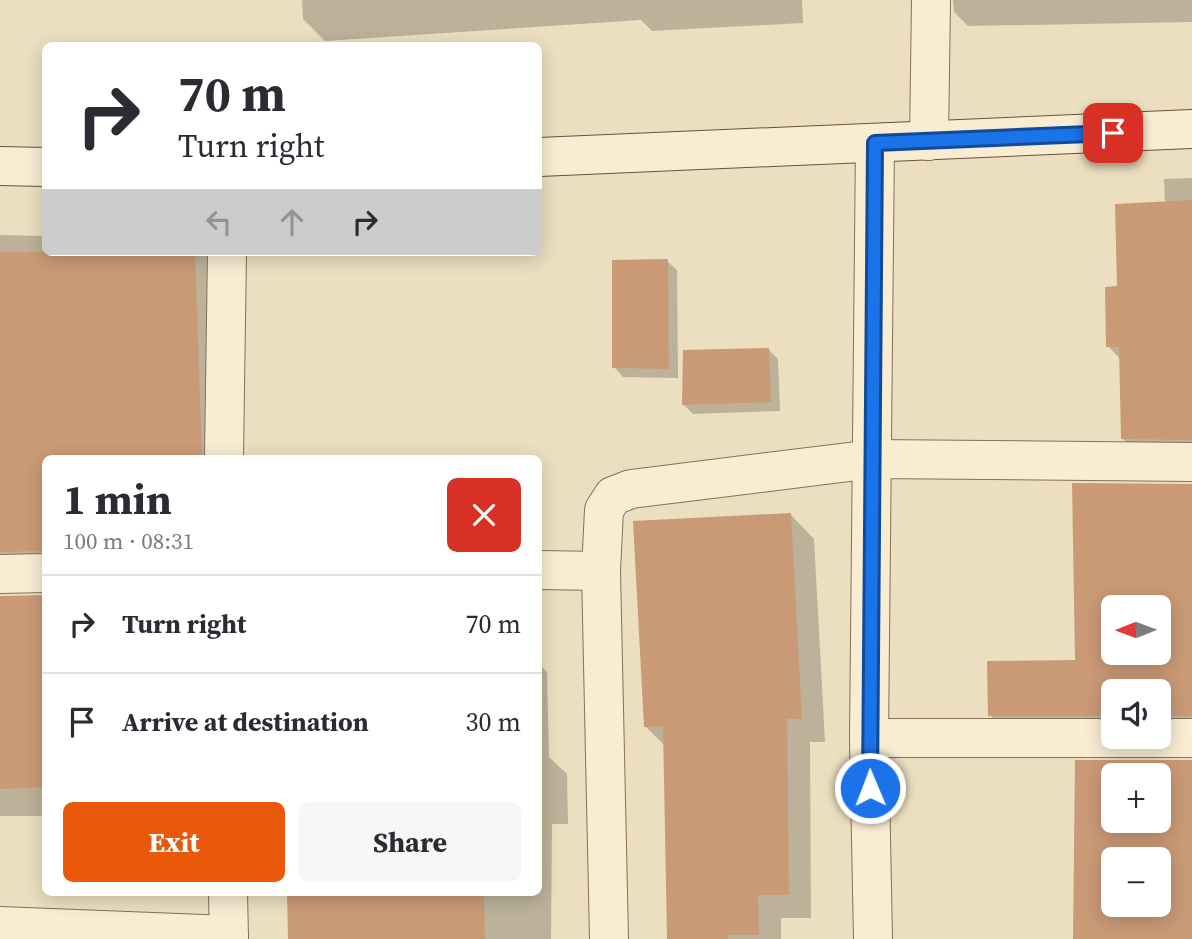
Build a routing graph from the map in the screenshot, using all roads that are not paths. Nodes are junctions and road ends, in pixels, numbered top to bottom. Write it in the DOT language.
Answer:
graph roads {
  1 [pos="931,0"];
  2 [pos="1192,129"];
  3 [pos="929,141"];
  4 [pos="875,143"];
  5 [pos="542,157"];
  6 [pos="0,166"];
  7 [pos="42,167"];
  8 [pos="227,256"];
  9 [pos="224,455"];
  10 [pos="873,459"];
  11 [pos="1192,461"];
  12 [pos="542,570"];
  13 [pos="601,571"];
  14 [pos="42,573"];
  15 [pos="0,574"];
  16 [pos="869,738"];
  17 [pos="1192,738"];
  18 [pos="228,896"];
  19 [pos="0,926"];
  20 [pos="229,937"];
  21 [pos="609,939"];
  22 [pos="873,939"];
  1 -- 3 [label="street"];
  2 -- 3 [label="street"];
  3 -- 4 [label="street"];
  4 -- 5 [label="street"];
  4 -- 10 [label="street"];
  6 -- 7 [label="street"];
  8 -- 9 [label="street"];
  10 -- 11 [label="street"];
  10 -- 13 [label="street"];
  10 -- 16 [label="street"];
  12 -- 13 [label="street"];
  13 -- 21 [label="street"];
  14 -- 15 [label="street"];
  16 -- 17 [label="street"];
  16 -- 22 [label="street"];
  18 -- 20 [label="street"];
  19 -- 20 [label="street"];
}
